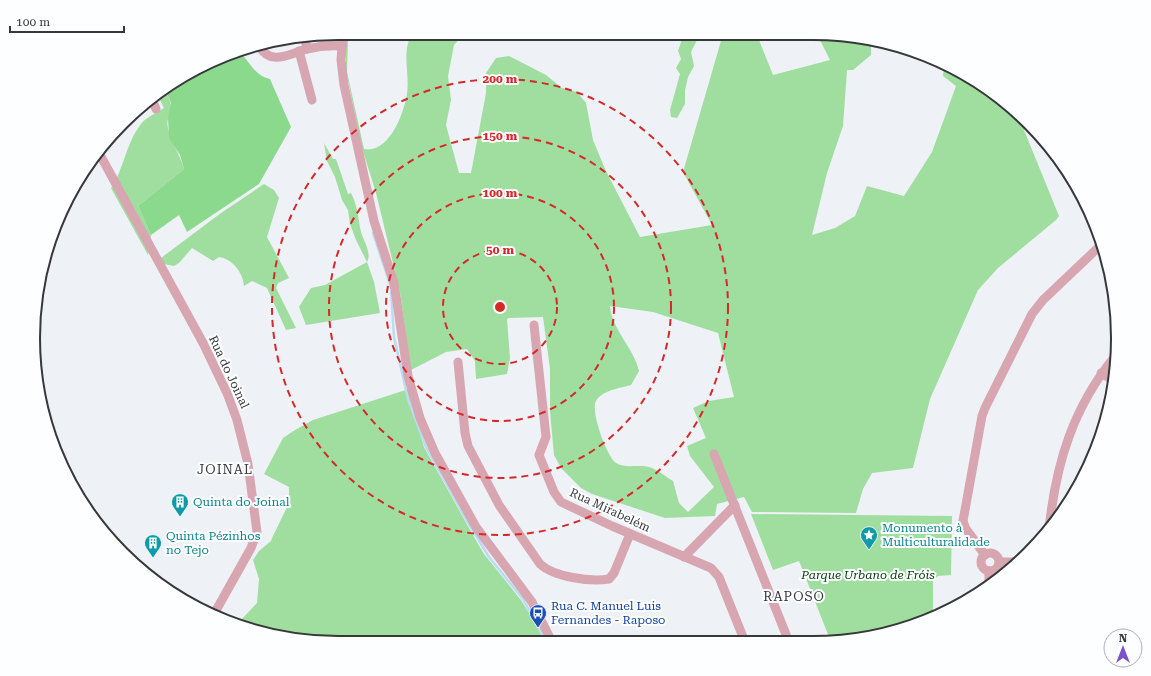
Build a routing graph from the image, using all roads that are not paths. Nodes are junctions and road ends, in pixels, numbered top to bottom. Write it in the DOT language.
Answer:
graph roads {
  1 [pos="342,40"];
  2 [pos="304,42"];
  3 [pos="342,46"];
  4 [pos="263,50"];
  5 [pos="303,50"];
  6 [pos="312,100"];
  7 [pos="154,104"];
  8 [pos="156,109"];
  9 [pos="102,158"];
  10 [pos="1097,249"];
  11 [pos="534,325"];
  12 [pos="458,362"];
  13 [pos="1109,363"];
  14 [pos="1101,373"];
  15 [pos="1108,377"];
  16 [pos="714,454"];
  17 [pos="735,505"];
  18 [pos="1050,517"];
  19 [pos="630,534"];
  20 [pos="985,555"];
  21 [pos="684,557"];
  22 [pos="999,562"];
  23 [pos="1009,562"];
  24 [pos="989,571"];
  25 [pos="989,578"];
  26 [pos="216,610"];
  27 [pos="549,636"];
  28 [pos="743,636"];
  29 [pos="787,636"];
  1 -- 3 [label="street"];
  2 -- 5 [label="street"];
  3 -- 5 [label="street"];
  3 -- 27 [label="street"];
  4 -- 5 [label="street"];
  5 -- 6 [label="street"];
  7 -- 8 [label="street"];
  9 -- 26 [label="street, Rua do Joinal"];
  10 -- 20 [label="street"];
  11 -- 19 [label="street, Rua Mirabelém"];
  12 -- 19 [label="street"];
  13 -- 14 [label="street"];
  14 -- 15 [label="street"];
  14 -- 18 [label="street"];
  16 -- 17 [label="street"];
  17 -- 21 [label="street"];
  17 -- 29 [label="street"];
  19 -- 21 [label="street, Rua Mirabelém"];
  20 -- 22 [label="street"];
  20 -- 24 [label="street"];
  21 -- 28 [label="street, Rua Mirabelém"];
  22 -- 23 [label="street"];
  22 -- 24 [label="street"];
  24 -- 25 [label="street"];
}
